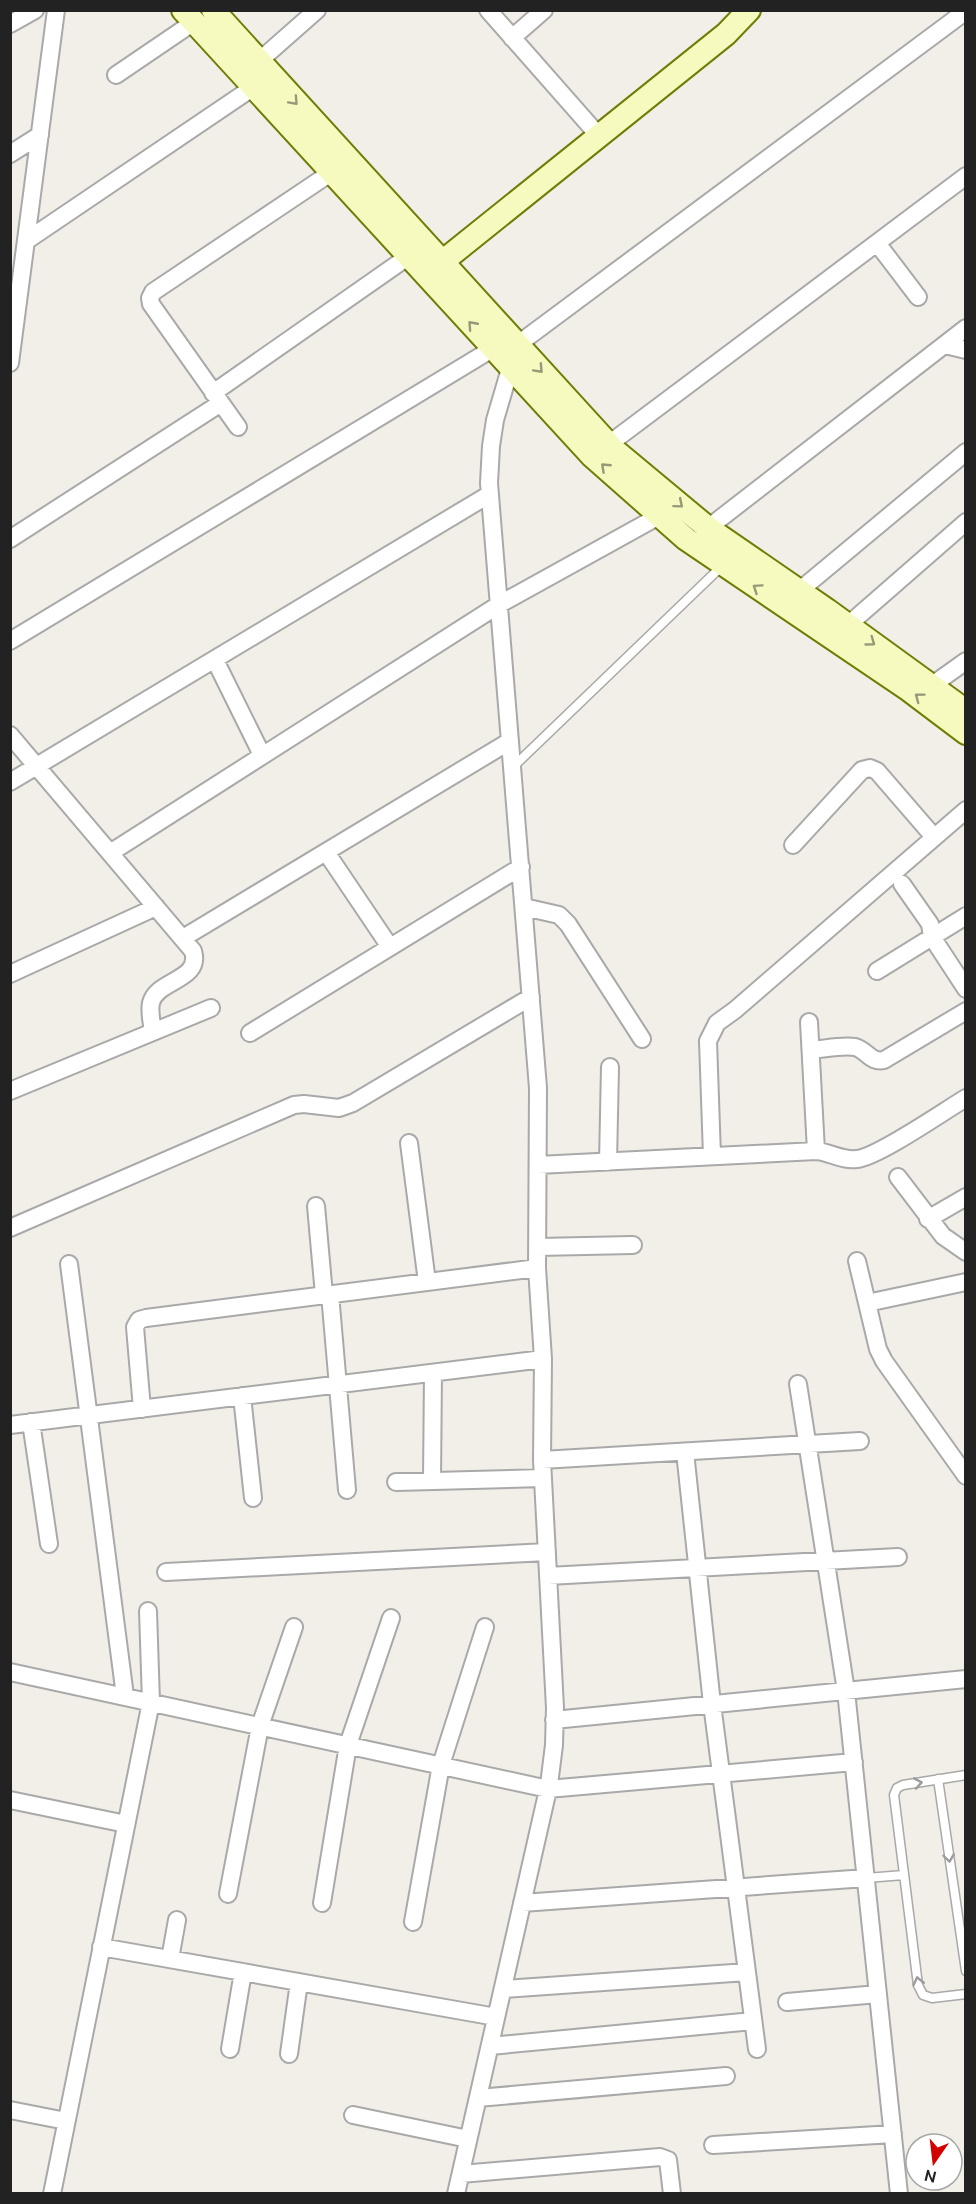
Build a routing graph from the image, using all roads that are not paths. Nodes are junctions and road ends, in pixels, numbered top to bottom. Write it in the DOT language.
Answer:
graph roads {
  1 [pos="35,10"];
  2 [pos="56,10"];
  3 [pos="317,10"];
  4 [pos="488,10"];
  5 [pos="544,10"];
  6 [pos="749,10"];
  7 [pos="966,11"];
  8 [pos="197,14"];
  9 [pos="10,24"];
  10 [pos="512,38"];
  11 [pos="116,75"];
  12 [pos="261,75"];
  13 [pos="40,135"];
  14 [pos="599,136"];
  15 [pos="10,154"];
  16 [pos="332,172"];
  17 [pos="966,176"];
  18 [pos="26,241"];
  19 [pos="877,243"];
  20 [pos="409,256"];
  21 [pos="435,268"];
  22 [pos="918,297"];
  23 [pos="14,316"];
  24 [pos="966,328"];
  25 [pos="507,344"];
  26 [pos="945,345"];
  27 [pos="966,350"];
  28 [pos="10,363"];
  29 [pos="511,368"];
  30 [pos="217,398"];
  31 [pos="238,427"];
  32 [pos="609,444"];
  33 [pos="966,452"];
  34 [pos="490,494"];
  35 [pos="659,516"];
  36 [pos="966,522"];
  37 [pos="708,528"];
  38 [pos="10,539"];
  39 [pos="723,565"];
  40 [pos="799,591"];
  41 [pos="500,604"];
  42 [pos="848,625"];
  43 [pos="10,641"];
  44 [pos="215,660"];
  45 [pos="966,661"];
  46 [pos="931,686"];
  47 [pos="966,711"];
  48 [pos="966,733"];
  49 [pos="10,735"];
  50 [pos="510,741"];
  51 [pos="262,755"];
  52 [pos="38,767"];
  53 [pos="512,767"];
  54 [pos="10,782"];
  55 [pos="966,810"];
  56 [pos="934,837"];
  57 [pos="793,845"];
  58 [pos="326,852"];
  59 [pos="110,853"];
  60 [pos="521,867"];
  61 [pos="902,884"];
  62 [pos="156,907"];
  63 [pos="524,907"];
  64 [pos="966,916"];
  65 [pos="932,937"];
  66 [pos="183,938"];
  67 [pos="390,947"];
  68 [pos="877,972"];
  69 [pos="10,974"];
  70 [pos="966,989"];
  71 [pos="531,997"];
  72 [pos="211,1008"];
  73 [pos="966,1011"];
  74 [pos="809,1022"];
  75 [pos="153,1032"];
  76 [pos="250,1033"];
  77 [pos="642,1039"];
  78 [pos="811,1050"];
  79 [pos="610,1067"];
  80 [pos="10,1091"];
  81 [pos="966,1098"];
  82 [pos="409,1143"];
  83 [pos="816,1151"];
  84 [pos="712,1156"];
  85 [pos="608,1162"];
  86 [pos="538,1165"];
  87 [pos="898,1177"];
  88 [pos="966,1197"];
  89 [pos="316,1206"];
  90 [pos="928,1219"];
  91 [pos="10,1228"];
  92 [pos="633,1245"];
  93 [pos="538,1247"];
  94 [pos="966,1252"];
  95 [pos="857,1261"];
  96 [pos="69,1264"];
  97 [pos="537,1268"];
  98 [pos="427,1282"];
  99 [pos="966,1282"];
  100 [pos="327,1295"];
  101 [pos="867,1303"];
  102 [pos="543,1359"];
  103 [pos="433,1373"];
  104 [pos="339,1384"];
  105 [pos="798,1384"];
  106 [pos="242,1396"];
  107 [pos="142,1409"];
  108 [pos="88,1415"];
  109 [pos="31,1422"];
  110 [pos="10,1425"];
  111 [pos="860,1441"];
  112 [pos="807,1444"];
  113 [pos="685,1452"];
  114 [pos="960,1455"];
  115 [pos="542,1460"];
  116 [pos="966,1476"];
  117 [pos="543,1478"];
  118 [pos="432,1481"];
  119 [pos="396,1482"];
  120 [pos="347,1490"];
  121 [pos="253,1498"];
  122 [pos="49,1544"];
  123 [pos="547,1552"];
  124 [pos="898,1557"];
  125 [pos="826,1561"];
  126 [pos="698,1568"];
  127 [pos="166,1572"];
  128 [pos="548,1576"];
  129 [pos="148,1611"];
  130 [pos="391,1618"];
  131 [pos="294,1627"];
  132 [pos="485,1628"];
  133 [pos="10,1672"];
  134 [pos="963,1678"];
  135 [pos="846,1691"];
  136 [pos="125,1696"];
  137 [pos="151,1702"];
  138 [pos="712,1704"];
  139 [pos="554,1720"];
  140 [pos="260,1726"];
  141 [pos="348,1745"];
  142 [pos="854,1762"];
  143 [pos="441,1765"];
  144 [pos="722,1774"];
  145 [pos="966,1775"];
  146 [pos="938,1779"];
  147 [pos="548,1789"];
  148 [pos="11,1800"];
  149 [pos="126,1824"];
  150 [pos="904,1875"];
  151 [pos="866,1878"];
  152 [pos="737,1888"];
  153 [pos="228,1894"];
  154 [pos="322,1903"];
  155 [pos="522,1903"];
  156 [pos="177,1920"];
  157 [pos="413,1922"];
  158 [pos="101,1947"];
  159 [pos="170,1959"];
  160 [pos="966,1971"];
  161 [pos="243,1972"];
  162 [pos="747,1972"];
  163 [pos="299,1982"];
  164 [pos="503,1989"];
  165 [pos="878,1994"];
  166 [pos="966,1994"];
  167 [pos="787,2002"];
  168 [pos="496,2017"];
  169 [pos="753,2021"];
  170 [pos="490,2046"];
  171 [pos="230,2049"];
  172 [pos="757,2049"];
  173 [pos="289,2054"];
  174 [pos="726,2076"];
  175 [pos="478,2098"];
  176 [pos="10,2110"];
  177 [pos="353,2115"];
  178 [pos="66,2121"];
  179 [pos="893,2134"];
  180 [pos="468,2139"];
  181 [pos="713,2145"];
  182 [pos="461,2174"];
  183 [pos="51,2193"];
  184 [pos="456,2193"];
  185 [pos="672,2193"];
  186 [pos="899,2193"];
  1 -- 9 [label="street"];
  2 -- 13 [label="street"];
  3 -- 12 [label="street"];
  4 -- 10 [label="street"];
  5 -- 10 [label="street"];
  6 -- 14 [label="main road"];
  7 -- 25 [label="street"];
  8 -- 11 [label="street"];
  8 -- 12 [label="main road"];
  10 -- 14 [label="street"];
  12 -- 16 [label="main road"];
  12 -- 18 [label="street"];
  12 -- 21 [label="main road, one-way"];
  13 -- 15 [label="street"];
  13 -- 18 [label="street"];
  14 -- 21 [label="main road"];
  16 -- 20 [label="main road"];
  16 -- 30 [label="street"];
  17 -- 19 [label="street"];
  18 -- 23 [label="street"];
  19 -- 22 [label="street"];
  19 -- 32 [label="street"];
  20 -- 21 [label="main road"];
  20 -- 30 [label="street"];
  21 -- 25 [label="main road"];
  23 -- 28 [label="street"];
  24 -- 26 [label="street"];
  25 -- 29 [label="main road"];
  25 -- 32 [label="main road, one-way"];
  25 -- 43 [label="street"];
  26 -- 27 [label="street"];
  26 -- 37 [label="street"];
  29 -- 34 [label="street"];
  35 -- 29 [label="main road, one-way"];
  30 -- 31 [label="street"];
  30 -- 38 [label="street"];
  32 -- 37 [label="main road, one-way"];
  33 -- 40 [label="street"];
  34 -- 41 [label="street"];
  34 -- 44 [label="street"];
  35 -- 39 [label="main road"];
  35 -- 41 [label="street"];
  36 -- 42 [label="street"];
  37 -- 40 [label="main road"];
  48 -- 39 [label="main road, one-way"];
  39 -- 53 [label="lane"];
  40 -- 42 [label="main road"];
  41 -- 50 [label="street"];
  41 -- 51 [label="street"];
  42 -- 46 [label="main road, one-way"];
  44 -- 51 [label="street"];
  44 -- 52 [label="street"];
  45 -- 46 [label="street"];
  46 -- 47 [label="main road"];
  49 -- 52 [label="street"];
  50 -- 53 [label="street"];
  50 -- 58 [label="street"];
  51 -- 59 [label="street"];
  52 -- 54 [label="street"];
  52 -- 59 [label="street"];
  53 -- 60 [label="street"];
  55 -- 56 [label="street"];
  56 -- 57 [label="street"];
  56 -- 84 [label="street"];
  58 -- 66 [label="street"];
  58 -- 67 [label="street"];
  59 -- 62 [label="street"];
  60 -- 63 [label="street"];
  60 -- 67 [label="street"];
  61 -- 65 [label="street"];
  62 -- 66 [label="street"];
  62 -- 69 [label="street"];
  63 -- 71 [label="street"];
  63 -- 77 [label="street"];
  64 -- 65 [label="street"];
  65 -- 68 [label="street"];
  65 -- 70 [label="street"];
  66 -- 75 [label="street"];
  67 -- 76 [label="street"];
  71 -- 86 [label="street"];
  71 -- 91 [label="street"];
  72 -- 75 [label="street"];
  73 -- 78 [label="street"];
  74 -- 78 [label="street"];
  75 -- 80 [label="street"];
  78 -- 83 [label="street"];
  79 -- 85 [label="street"];
  81 -- 83 [label="street"];
  82 -- 98 [label="street"];
  83 -- 84 [label="street"];
  84 -- 85 [label="street"];
  85 -- 86 [label="street"];
  86 -- 93 [label="street"];
  87 -- 90 [label="street"];
  88 -- 90 [label="street"];
  89 -- 100 [label="street"];
  90 -- 94 [label="street"];
  92 -- 93 [label="street"];
  93 -- 97 [label="street"];
  95 -- 101 [label="street"];
  96 -- 108 [label="street"];
  97 -- 98 [label="street"];
  97 -- 102 [label="street"];
  98 -- 100 [label="street"];
  99 -- 101 [label="street"];
  100 -- 104 [label="street"];
  100 -- 107 [label="street"];
  101 -- 114 [label="street"];
  102 -- 103 [label="street"];
  102 -- 115 [label="street"];
  103 -- 104 [label="street"];
  103 -- 118 [label="street"];
  104 -- 106 [label="street"];
  104 -- 120 [label="street"];
  105 -- 112 [label="street"];
  106 -- 107 [label="street"];
  106 -- 121 [label="street"];
  107 -- 108 [label="street"];
  108 -- 109 [label="street"];
  108 -- 136 [label="street"];
  109 -- 110 [label="street"];
  109 -- 122 [label="street"];
  111 -- 112 [label="street"];
  112 -- 113 [label="street"];
  112 -- 125 [label="street"];
  113 -- 115 [label="street"];
  113 -- 126 [label="street"];
  114 -- 116 [label="street"];
  115 -- 117 [label="street"];
  117 -- 118 [label="street"];
  117 -- 123 [label="street"];
  118 -- 119 [label="street"];
  123 -- 127 [label="street"];
  123 -- 128 [label="street"];
  124 -- 125 [label="street"];
  125 -- 126 [label="street"];
  125 -- 135 [label="street"];
  126 -- 128 [label="street"];
  126 -- 138 [label="street"];
  128 -- 139 [label="street"];
  129 -- 137 [label="street"];
  130 -- 141 [label="street"];
  131 -- 140 [label="street"];
  132 -- 143 [label="street"];
  133 -- 136 [label="street"];
  134 -- 135 [label="street"];
  135 -- 138 [label="street"];
  135 -- 142 [label="street"];
  136 -- 137 [label="street"];
  137 -- 140 [label="street"];
  137 -- 149 [label="street"];
  138 -- 139 [label="street"];
  138 -- 144 [label="street"];
  139 -- 147 [label="street"];
  140 -- 141 [label="street"];
  140 -- 153 [label="street"];
  141 -- 143 [label="street"];
  141 -- 154 [label="street"];
  142 -- 144 [label="street"];
  142 -- 151 [label="street"];
  143 -- 147 [label="street"];
  143 -- 157 [label="street"];
  144 -- 147 [label="street"];
  144 -- 152 [label="street"];
  145 -- 146 [label="lane"];
  150 -- 146 [label="lane, one-way"];
  146 -- 160 [label="lane, one-way"];
  147 -- 155 [label="street"];
  148 -- 149 [label="street"];
  149 -- 158 [label="street"];
  150 -- 151 [label="lane"];
  166 -- 150 [label="lane, one-way"];
  151 -- 152 [label="street"];
  151 -- 165 [label="street"];
  152 -- 155 [label="street"];
  152 -- 162 [label="street"];
  155 -- 164 [label="street"];
  156 -- 159 [label="street"];
  158 -- 159 [label="street"];
  158 -- 178 [label="street"];
  159 -- 161 [label="street"];
  161 -- 163 [label="street"];
  161 -- 171 [label="street"];
  162 -- 164 [label="street"];
  162 -- 169 [label="street"];
  163 -- 168 [label="street"];
  163 -- 173 [label="street"];
  164 -- 168 [label="street"];
  165 -- 167 [label="street"];
  165 -- 179 [label="street"];
  168 -- 170 [label="street"];
  169 -- 170 [label="street"];
  169 -- 172 [label="street"];
  170 -- 175 [label="street"];
  174 -- 175 [label="street"];
  175 -- 180 [label="street"];
  176 -- 178 [label="street"];
  177 -- 180 [label="street"];
  178 -- 183 [label="street"];
  179 -- 181 [label="street"];
  179 -- 186 [label="street"];
  180 -- 182 [label="street"];
  182 -- 184 [label="street"];
  182 -- 185 [label="street"];
}
